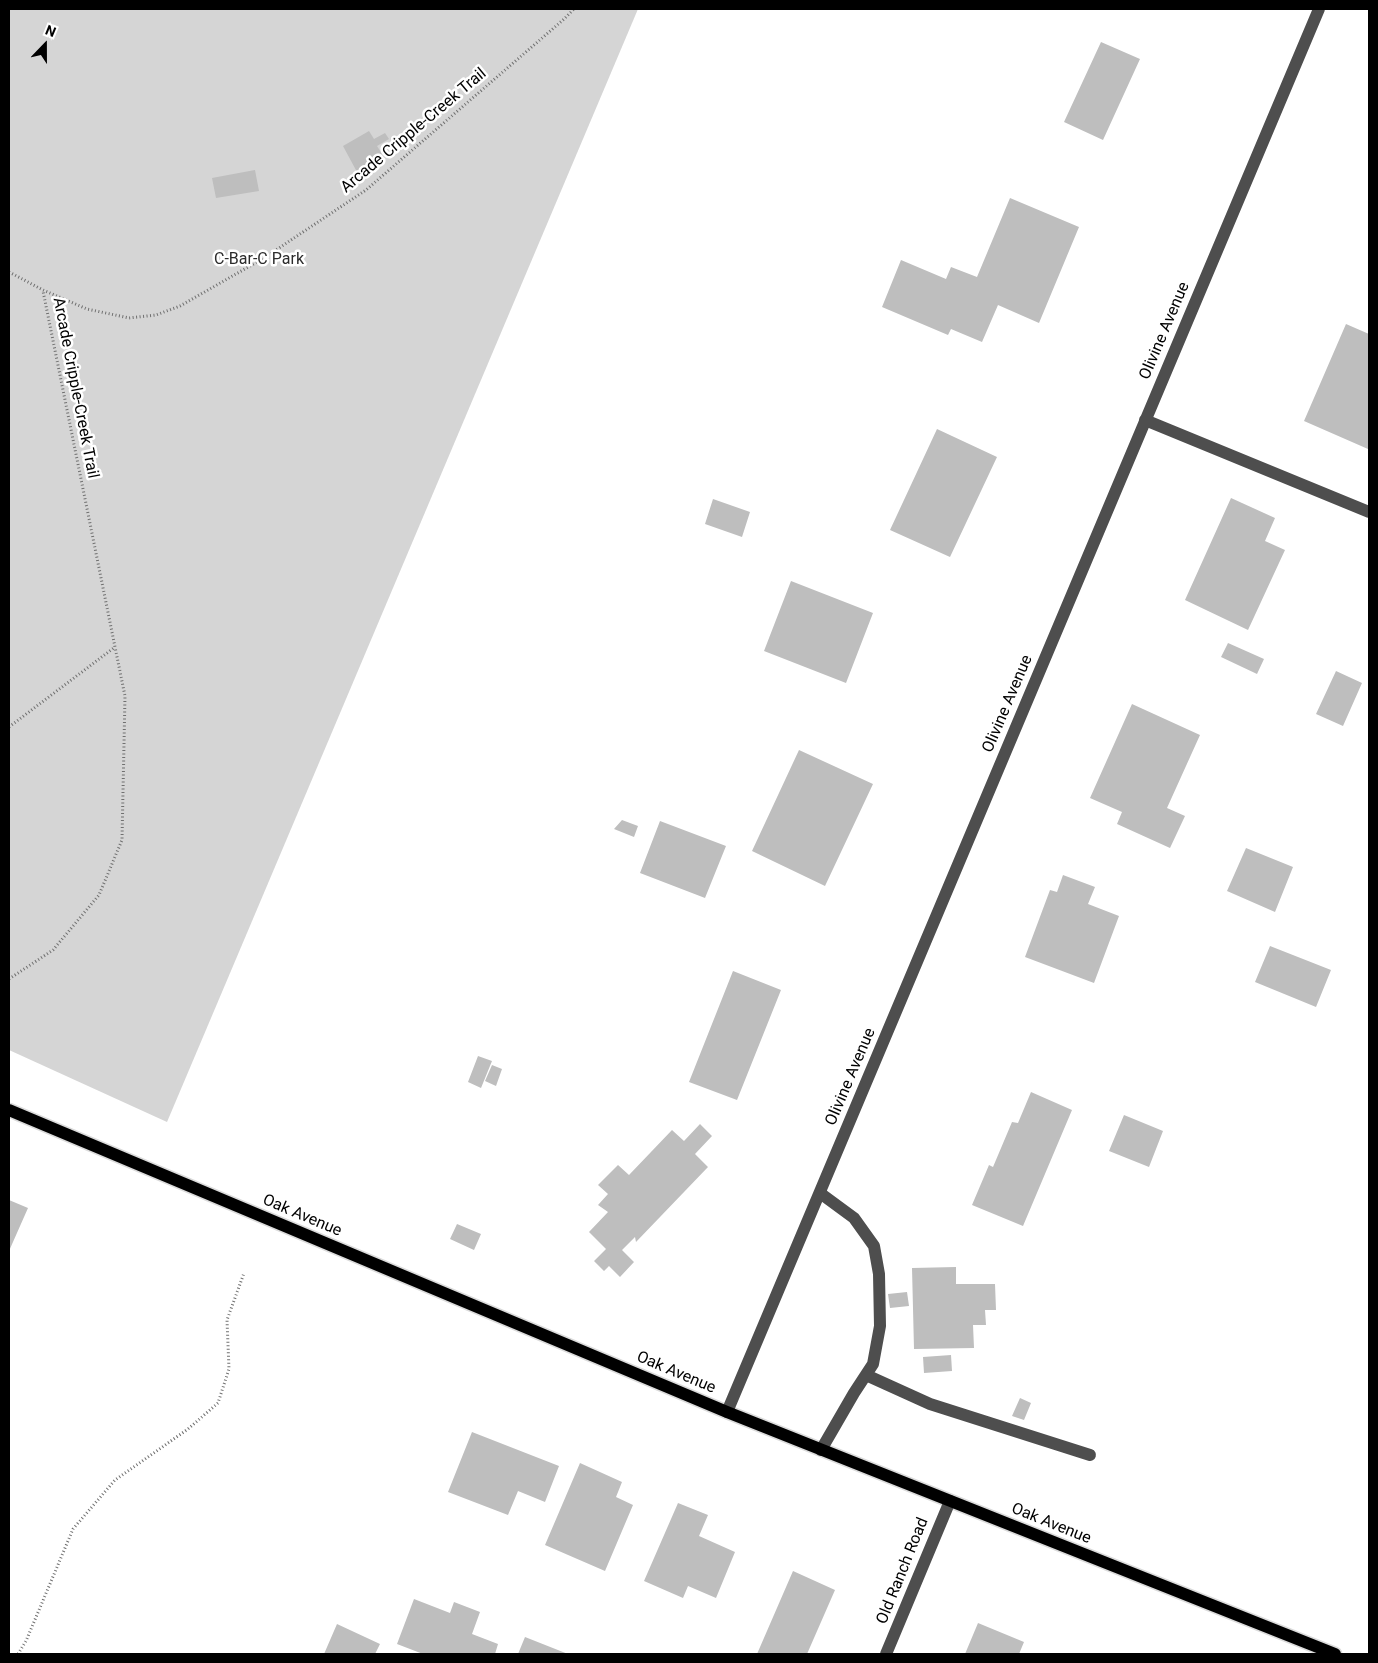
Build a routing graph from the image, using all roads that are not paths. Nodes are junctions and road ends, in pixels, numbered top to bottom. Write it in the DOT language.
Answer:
graph roads {
  1 [pos="1319,9"];
  2 [pos="1145,420"];
  3 [pos="1369,512"];
  4 [pos="9,1110"];
  5 [pos="820,1193"];
  6 [pos="866,1375"];
  7 [pos="727,1412"];
  8 [pos="821,1450"];
  9 [pos="1090,1455"];
  10 [pos="950,1501"];
  11 [pos="886,1654"];
  12 [pos="1335,1654"];
  1 -- 2 [label="street, Olivine Avenue"];
  2 -- 3 [label="street"];
  2 -- 5 [label="street, Olivine Avenue"];
  4 -- 7 [label="main road, Oak Avenue"];
  5 -- 6 [label="street"];
  5 -- 7 [label="street, Olivine Avenue"];
  6 -- 8 [label="street"];
  6 -- 9 [label="street"];
  7 -- 8 [label="main road, Oak Avenue"];
  8 -- 10 [label="main road, Oak Avenue"];
  10 -- 11 [label="street, Old Ranch Road"];
  10 -- 12 [label="main road, Oak Avenue"];
}
